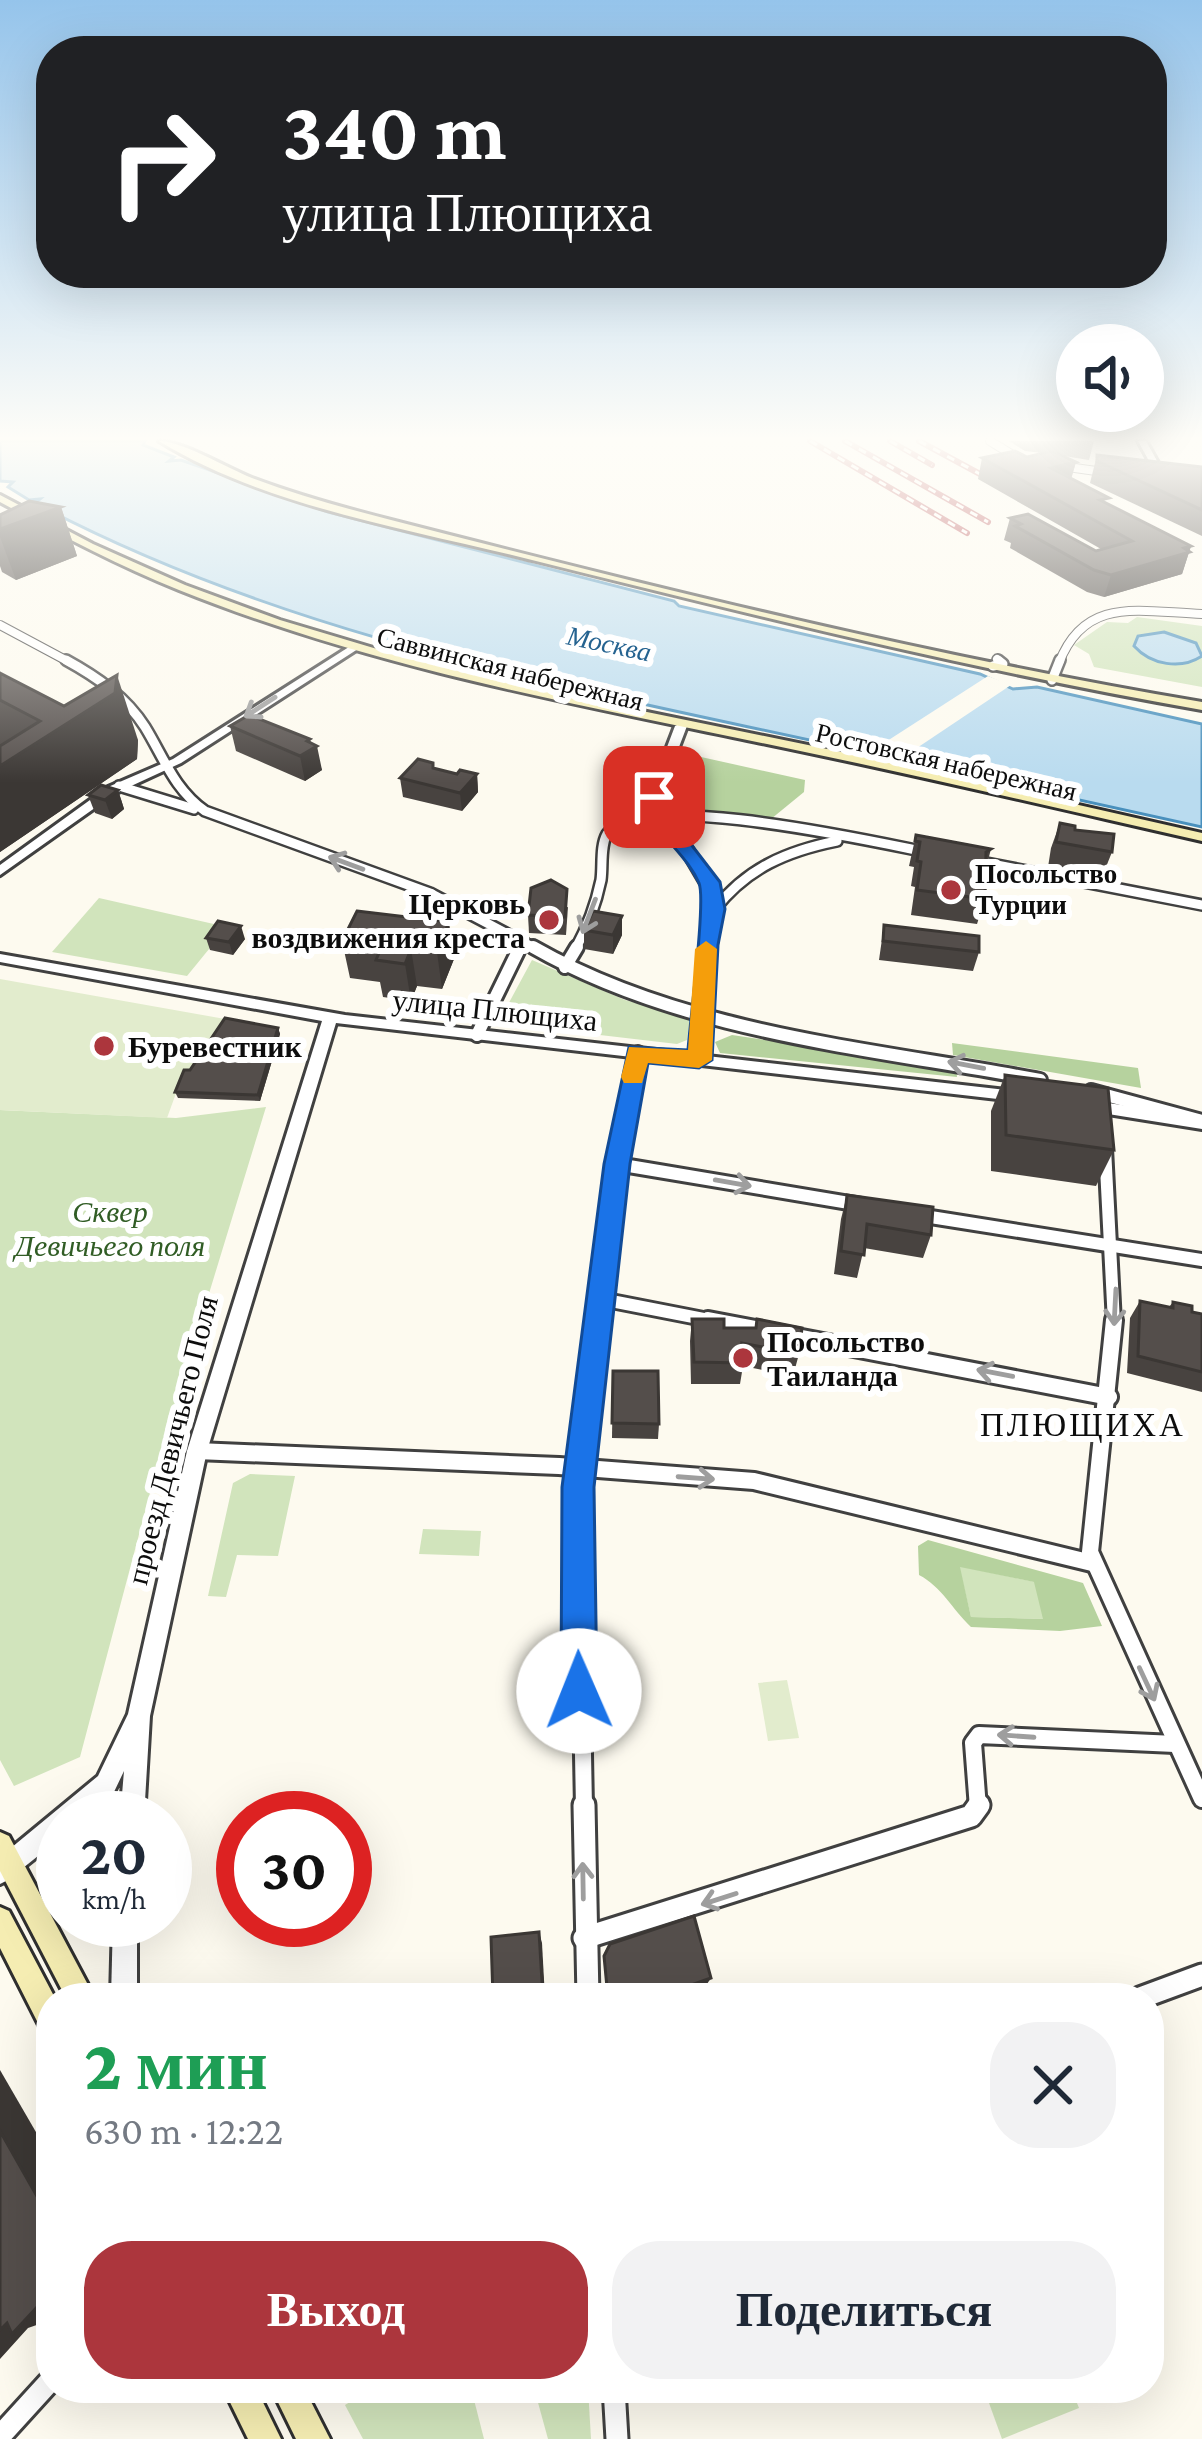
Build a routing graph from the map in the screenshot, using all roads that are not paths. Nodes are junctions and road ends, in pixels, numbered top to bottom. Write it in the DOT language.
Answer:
graph roads {
  1 [pos="87,555"];
  2 [pos="108,555"];
  3 [pos="525,555"];
  4 [pos="548,555"];
  5 [pos="1202,613"];
  6 [pos="0,625"];
  7 [pos="351,650"];
  8 [pos="995,663"];
  9 [pos="1053,677"];
  10 [pos="1202,702"];
  11 [pos="680,729"];
  12 [pos="164,764"];
  13 [pos="119,786"];
  14 [pos="205,811"];
  15 [pos="658,814"];
  16 [pos="836,837"];
  17 [pos="1202,841"];
  18 [pos="0,871"];
  19 [pos="1202,905"];
  20 [pos="715,909"];
  21 [pos="523,940"];
  22 [pos="0,958"];
  23 [pos="565,967"];
  24 [pos="704,1012"];
  25 [pos="330,1018"];
  26 [pos="477,1035"];
  27 [pos="638,1053"];
  28 [pos="699,1060"];
  29 [pos="1054,1083"];
  30 [pos="1077,1096"];
  31 [pos="1031,1098"];
  32 [pos="1100,1107"];
  33 [pos="1202,1122"];
  34 [pos="617,1164"];
  35 [pos="872,1208"];
  36 [pos="893,1211"];
  37 [pos="1115,1248"];
  38 [pos="1202,1260"];
  39 [pos="601,1299"];
  40 [pos="1109,1397"];
  41 [pos="197,1451"];
  42 [pos="580,1469"];
  43 [pos="1092,1563"];
  44 [pos="139,1716"];
  45 [pos="1174,1744"];
  46 [pos="98,1791"];
  47 [pos="135,1791"];
  48 [pos="1202,1799"];
  49 [pos="36,1840"];
  50 [pos="3,1860"];
  51 [pos="0,1920"];
  52 [pos="584,1938"];
  53 [pos="125,1947"];
  54 [pos="1202,1975"];
  55 [pos="73,1983"];
  56 [pos="124,1983"];
  57 [pos="587,1983"];
  58 [pos="1164,1989"];
  59 [pos="36,1990"];
  60 [pos="36,2396"];
  61 [pos="247,2403"];
  62 [pos="615,2403"];
  63 [pos="0,2436"];
  64 [pos="265,2439"];
  65 [pos="616,2439"];
  1 -- 7 [label="main road, Саввинская набережная"];
  2 -- 7 [label="main road, Саввинская набережная"];
  3 -- 8 [label="main road"];
  4 -- 8 [label="main road"];
  5 -- 9 [label="street"];
  6 -- 12 [label="street"];
  7 -- 11 [label="main road, Саввинская набережная"];
  7 -- 12 [label="street, one-way"];
  8 -- 9 [label="main road"];
  9 -- 10 [label="main road"];
  11 -- 15 [label="street"];
  11 -- 17 [label="main road, Ростовская набережная"];
  12 -- 13 [label="street"];
  12 -- 14 [label="street"];
  13 -- 14 [label="street"];
  13 -- 18 [label="street"];
  21 -- 14 [label="street, one-way"];
  15 -- 16 [label="street"];
  15 -- 20 [label="street"];
  15 -- 23 [label="street, one-way"];
  16 -- 19 [label="street"];
  16 -- 20 [label="street"];
  20 -- 24 [label="street"];
  21 -- 23 [label="street"];
  21 -- 26 [label="street"];
  22 -- 25 [label="street, улица Плющиха"];
  23 -- 24 [label="street"];
  24 -- 28 [label="street"];
  29 -- 24 [label="street, one-way"];
  25 -- 26 [label="street, улица Плющиха"];
  25 -- 41 [label="street, проезд Девичьего Поля"];
  26 -- 27 [label="street, улица Плющиха"];
  27 -- 28 [label="street, улица Плющиха"];
  27 -- 34 [label="street"];
  28 -- 31 [label="street, улица Плющиха"];
  30 -- 32 [label="street"];
  30 -- 33 [label="street"];
  32 -- 33 [label="street"];
  32 -- 37 [label="street"];
  34 -- 35 [label="street, one-way"];
  34 -- 39 [label="street"];
  36 -- 37 [label="street"];
  37 -- 38 [label="street"];
  37 -- 40 [label="street, one-way"];
  40 -- 39 [label="street, one-way"];
  39 -- 42 [label="street"];
  40 -- 43 [label="street"];
  41 -- 42 [label="street"];
  41 -- 44 [label="street, проезд Девичьего Поля"];
  42 -- 43 [label="street, one-way"];
  52 -- 42 [label="street, one-way"];
  43 -- 45 [label="street, one-way"];
  44 -- 46 [label="street"];
  44 -- 47 [label="street, проезд Девичьего Поля"];
  45 -- 48 [label="street"];
  45 -- 52 [label="street, one-way"];
  49 -- 50 [label="street"];
  50 -- 55 [label="main road"];
  51 -- 59 [label="main road"];
  52 -- 57 [label="street"];
  53 -- 56 [label="street"];
  54 -- 58 [label="street"];
  60 -- 63 [label="street"];
  61 -- 64 [label="main road"];
  62 -- 65 [label="street"];
}
